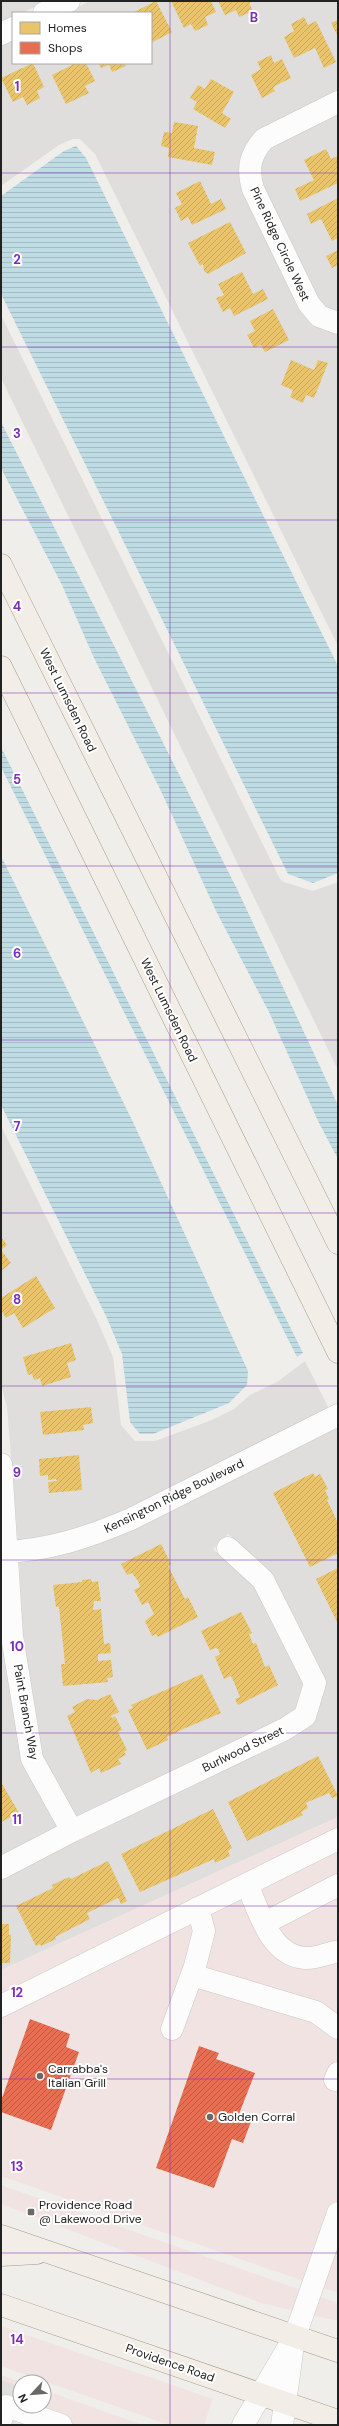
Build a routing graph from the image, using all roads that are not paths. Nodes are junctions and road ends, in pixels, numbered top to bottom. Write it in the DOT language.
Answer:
graph roads {
  1 [pos="69,1"];
  2 [pos="46,12"];
  3 [pos="12,28"];
  4 [pos="1,34"];
  5 [pos="338,102"];
  6 [pos="338,323"];
  7 [pos="1,565"];
  8 [pos="1,667"];
  9 [pos="338,1243"];
  10 [pos="338,1352"];
  11 [pos="338,1415"];
  12 [pos="1,1464"];
  13 [pos="228,1548"];
  14 [pos="5,1552"];
  15 [pos="72,1831"];
  16 [pos="337,1843"];
  17 [pos="1,1868"];
  18 [pos="247,1884"];
  19 [pos="338,1885"];
  20 [pos="198,1908"];
  21 [pos="265,1923"];
  22 [pos="337,1954"];
  23 [pos="192,1975"];
  24 [pos="1,2006"];
  25 [pos="338,2028"];
  26 [pos="172,2029"];
  27 [pos="338,2213"];
  28 [pos="1,2236"];
  29 [pos="46,2252"];
  30 [pos="1,2255"];
  31 [pos="1,2305"];
  32 [pos="295,2336"];
  33 [pos="338,2351"];
  34 [pos="260,2394"];
  35 [pos="285,2402"];
  36 [pos="1,2420"];
  37 [pos="338,2421"];
  38 [pos="61,2425"];
  39 [pos="243,2425"];
  40 [pos="282,2425"];
  1 -- 2 [label="street"];
  3 -- 4 [label="street"];
  5 -- 6 [label="street, Pine Ridge Circle West"];
  7 -- 9 [label="main road, West Lumsden Road"];
  8 -- 10 [label="main road, West Lumsden Road"];
  11 -- 14 [label="street, Kensington Ridge Boulevard"];
  12 -- 14 [label="street, Paint Branch Way"];
  13 -- 15 [label="street, Burlwood Street"];
  14 -- 15 [label="street, Paint Branch Way"];
  15 -- 17 [label="street, Burlwood Street"];
  16 -- 18 [label="street"];
  18 -- 20 [label="street"];
  18 -- 21 [label="street"];
  19 -- 21 [label="street"];
  20 -- 23 [label="street"];
  20 -- 24 [label="street"];
  21 -- 22 [label="street"];
  23 -- 25 [label="street"];
  23 -- 26 [label="street"];
  27 -- 32 [label="street"];
  28 -- 29 [label="main road"];
  29 -- 30 [label="main road"];
  29 -- 32 [label="main road"];
  31 -- 34 [label="main road, Providence Road"];
  32 -- 33 [label="main road"];
  32 -- 34 [label="street"];
  32 -- 35 [label="street"];
  34 -- 35 [label="main road, Providence Road"];
  34 -- 39 [label="street"];
  35 -- 37 [label="main road, Providence Road"];
  35 -- 40 [label="street"];
  36 -- 38 [label="street"];
}
